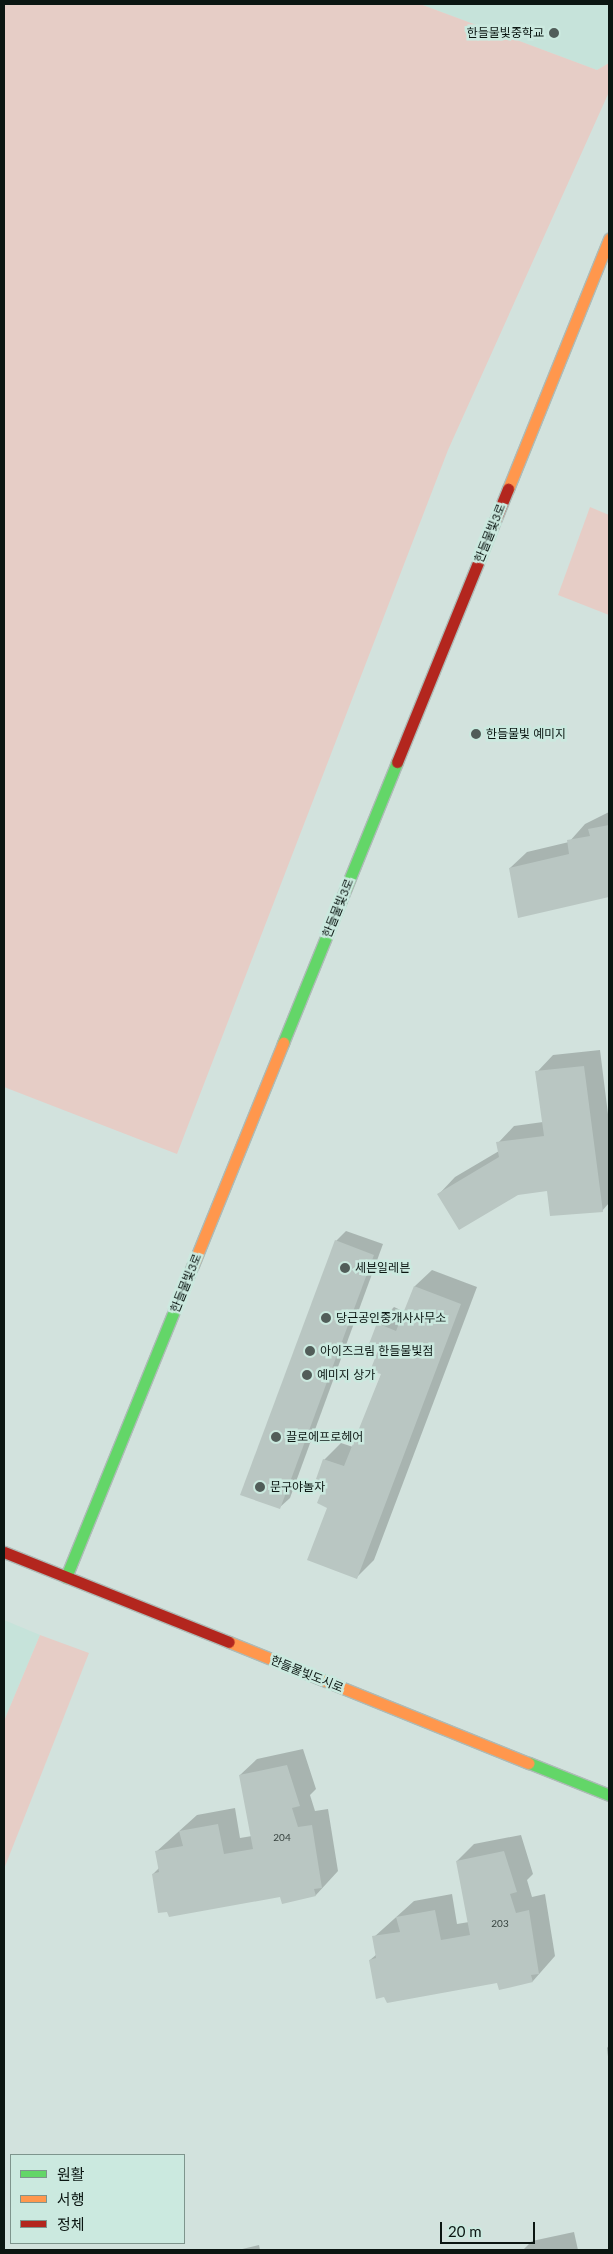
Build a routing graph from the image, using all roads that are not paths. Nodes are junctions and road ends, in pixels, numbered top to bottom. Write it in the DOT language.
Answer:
graph roads {
  1 [pos="609,239"];
  2 [pos="4,1552"];
  3 [pos="66,1577"];
  4 [pos="609,1795"];
  1 -- 3 [label="street, 한들물빛3로"];
  2 -- 3 [label="street, 한들물빛도시로"];
  3 -- 4 [label="street, 한들물빛도시로"];
}
